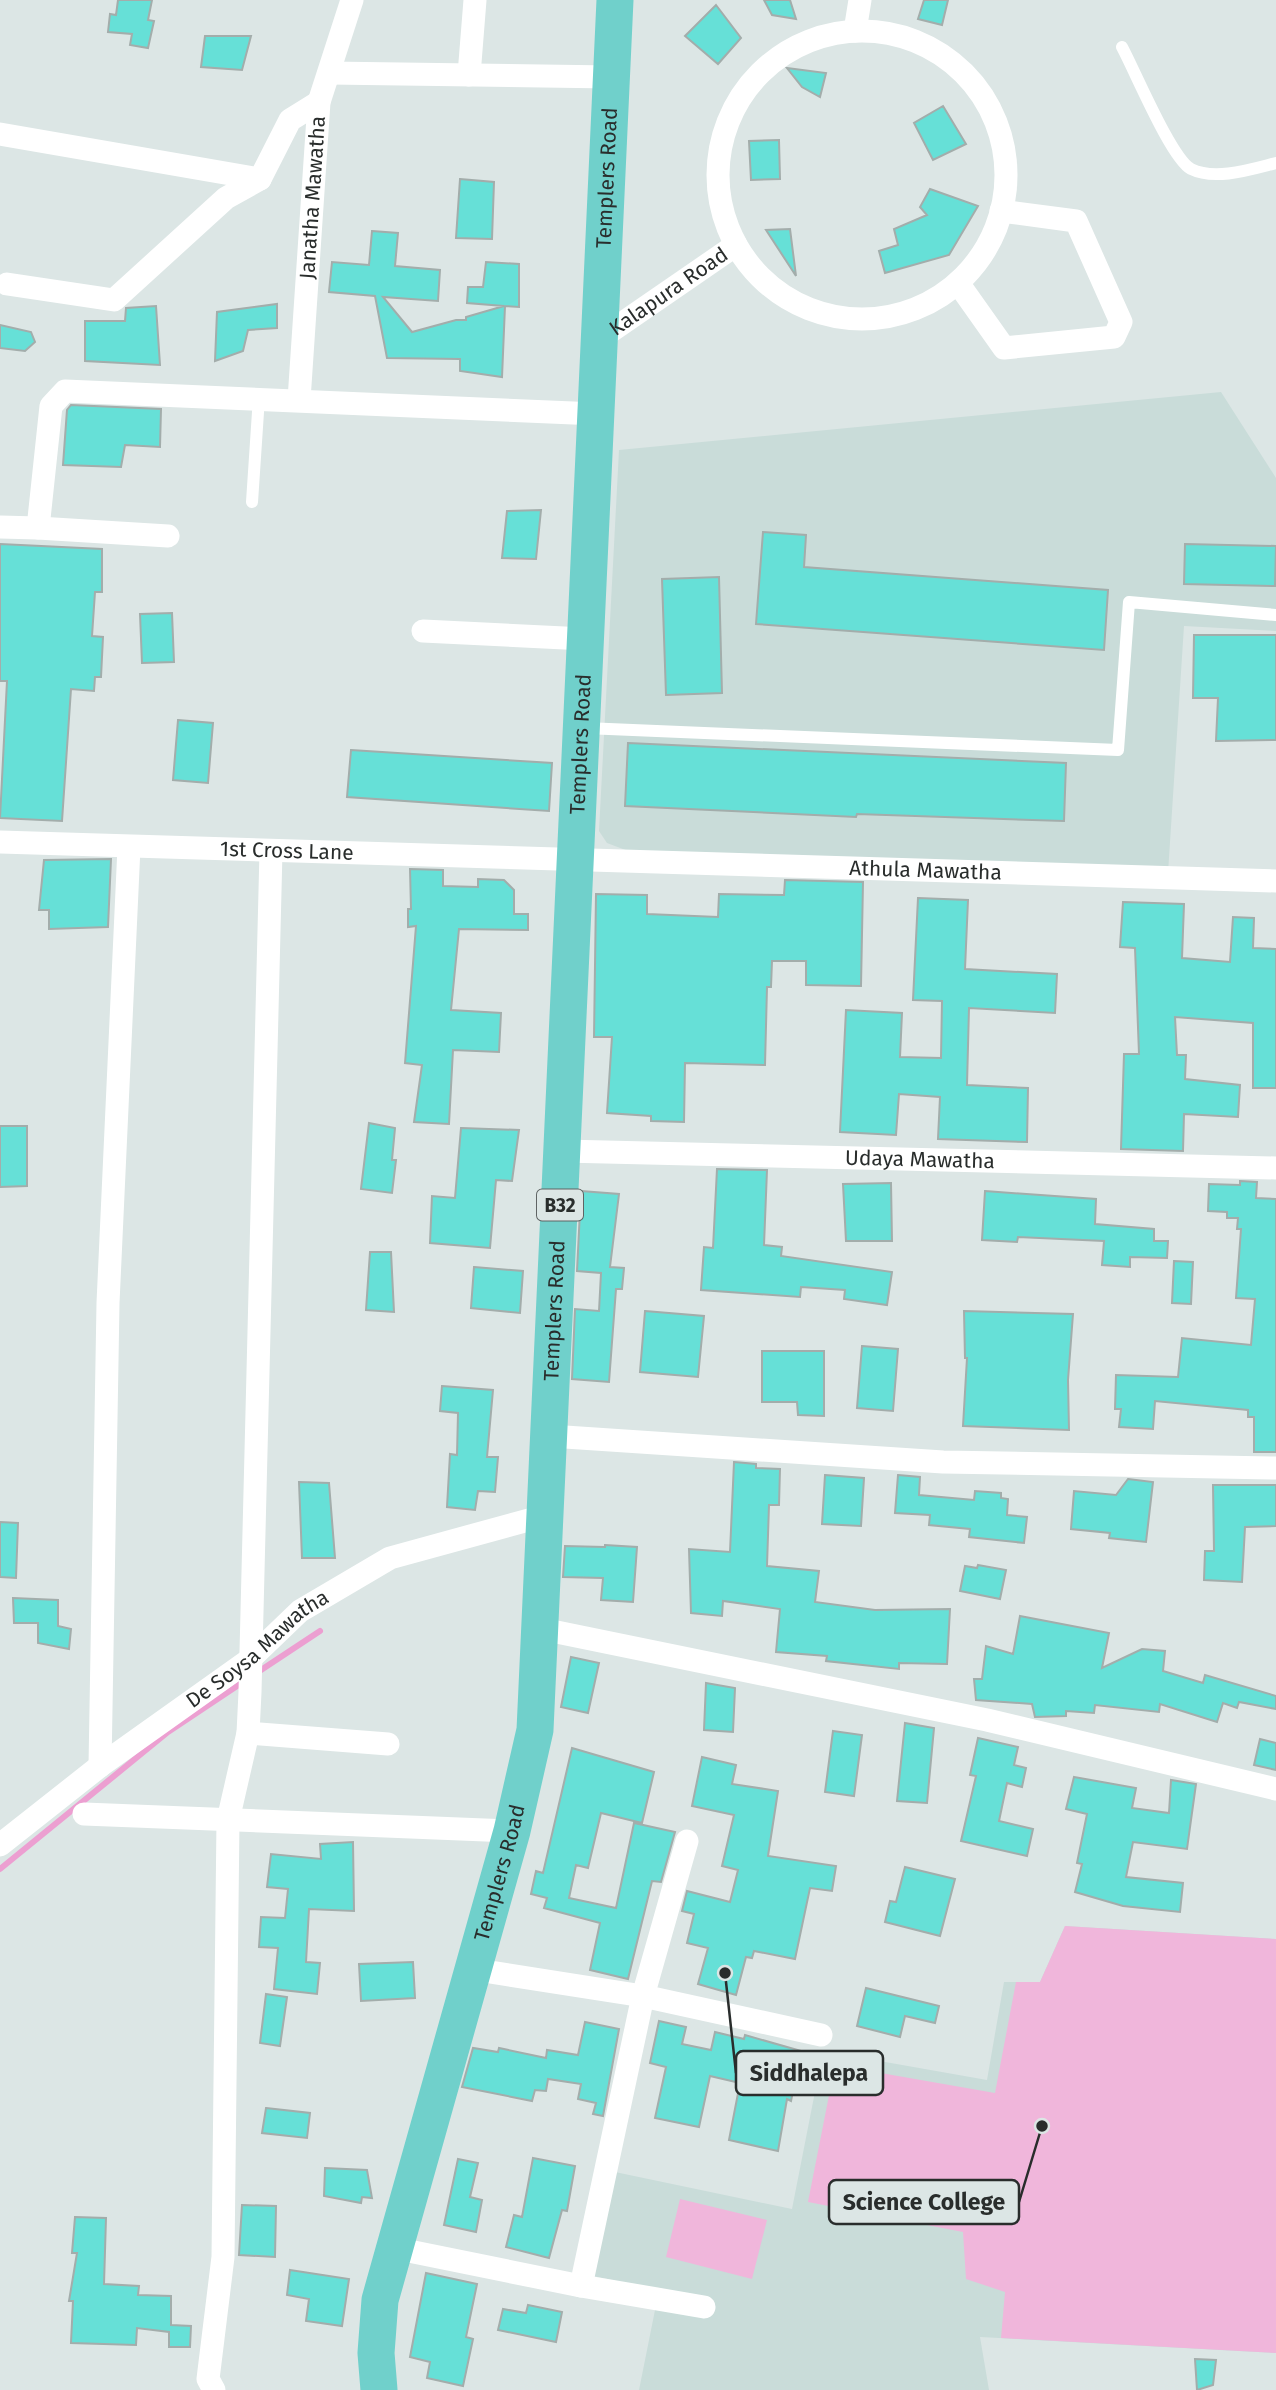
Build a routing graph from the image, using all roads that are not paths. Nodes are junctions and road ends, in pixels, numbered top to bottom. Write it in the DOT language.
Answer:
graph roads {
  1 [pos="352,0"];
  2 [pos="475,0"];
  3 [pos="615,0"];
  4 [pos="860,0"];
  5 [pos="855,31"];
  6 [pos="1122,47"];
  7 [pos="329,73"];
  8 [pos="470,75"];
  9 [pos="612,77"];
  10 [pos="319,102"];
  11 [pos="0,134"];
  12 [pos="1276,163"];
  13 [pos="260,179"];
  14 [pos="1001,211"];
  15 [pos="736,246"];
  16 [pos="958,283"];
  17 [pos="7,285"];
  18 [pos="601,338"];
  19 [pos="258,397"];
  20 [pos="299,400"];
  21 [pos="597,414"];
  22 [pos="252,502"];
  23 [pos="0,527"];
  24 [pos="38,528"];
  25 [pos="168,536"];
  26 [pos="1276,615"];
  27 [pos="423,631"];
  28 [pos="585,639"];
  29 [pos="581,727"];
  30 [pos="0,842"];
  31 [pos="129,847"];
  32 [pos="271,852"];
  33 [pos="575,862"];
  34 [pos="1276,881"];
  35 [pos="563,1151"];
  36 [pos="1276,1168"];
  37 [pos="550,1436"];
  38 [pos="1276,1468"];
  39 [pos="547,1515"];
  40 [pos="542,1629"];
  41 [pos="250,1674"];
  42 [pos="248,1733"];
  43 [pos="388,1744"];
  44 [pos="100,1766"];
  45 [pos="1276,1788"];
  46 [pos="85,1814"];
  47 [pos="228,1820"];
  48 [pos="512,1831"];
  49 [pos="687,1841"];
  50 [pos="0,1845"];
  51 [pos="471,1969"];
  52 [pos="643,1996"];
  53 [pos="821,2035"];
  54 [pos="394,2248"];
  55 [pos="581,2286"];
  56 [pos="704,2307"];
  57 [pos="214,2390"];
  58 [pos="379,2390"];
  1 -- 7 [label="street, Janatha Mawatha"];
  2 -- 8 [label="street"];
  3 -- 9 [label="main road, Templers Road / B32"];
  4 -- 5 [label="street"];
  5 -- 14 [label="street, Kalapura Road"];
  5 -- 15 [label="street, Kalapura Road"];
  6 -- 12 [label="lane"];
  7 -- 8 [label="street"];
  7 -- 10 [label="street, Janatha Mawatha"];
  8 -- 9 [label="street"];
  9 -- 18 [label="main road, Templers Road / B32"];
  10 -- 13 [label="street"];
  10 -- 20 [label="street, Janatha Mawatha"];
  11 -- 13 [label="street"];
  13 -- 17 [label="street"];
  14 -- 16 [label="street, Kalapura Road"];
  14 -- 16 [label="street"];
  15 -- 16 [label="street, Kalapura Road"];
  15 -- 18 [label="street, Kalapura Road"];
  18 -- 21 [label="main road, Templers Road / B32"];
  19 -- 20 [label="street"];
  19 -- 22 [label="lane"];
  19 -- 24 [label="street"];
  20 -- 21 [label="street"];
  21 -- 28 [label="main road, Templers Road / B32"];
  23 -- 24 [label="street"];
  24 -- 25 [label="street"];
  26 -- 29 [label="lane"];
  27 -- 28 [label="street"];
  28 -- 29 [label="main road, Templers Road / B32"];
  29 -- 33 [label="main road, Templers Road / B32"];
  30 -- 31 [label="street, 1st Cross Lane"];
  31 -- 32 [label="street, 1st Cross Lane"];
  31 -- 44 [label="street"];
  32 -- 33 [label="street, 1st Cross Lane"];
  32 -- 41 [label="street"];
  33 -- 34 [label="street, Athula Mawatha"];
  33 -- 35 [label="main road, Templers Road / B32"];
  35 -- 36 [label="street, Udaya Mawatha"];
  35 -- 37 [label="main road, Templers Road / B32"];
  37 -- 38 [label="street"];
  37 -- 39 [label="main road, Templers Road / B32"];
  39 -- 40 [label="main road, Templers Road / B32"];
  39 -- 41 [label="street, De Soysa Mawatha"];
  40 -- 45 [label="street"];
  40 -- 48 [label="main road, Templers Road / B32"];
  41 -- 42 [label="street"];
  41 -- 44 [label="street, De Soysa Mawatha"];
  42 -- 43 [label="street"];
  42 -- 47 [label="street"];
  44 -- 50 [label="street, De Soysa Mawatha"];
  46 -- 47 [label="street"];
  47 -- 48 [label="street"];
  47 -- 57 [label="street"];
  48 -- 51 [label="main road, Templers Road / B32"];
  49 -- 52 [label="street"];
  51 -- 52 [label="street"];
  51 -- 54 [label="main road, Templers Road / B32"];
  52 -- 53 [label="street"];
  52 -- 55 [label="street"];
  54 -- 55 [label="street"];
  54 -- 58 [label="main road, Templers Road / B32"];
  55 -- 56 [label="street"];
}
